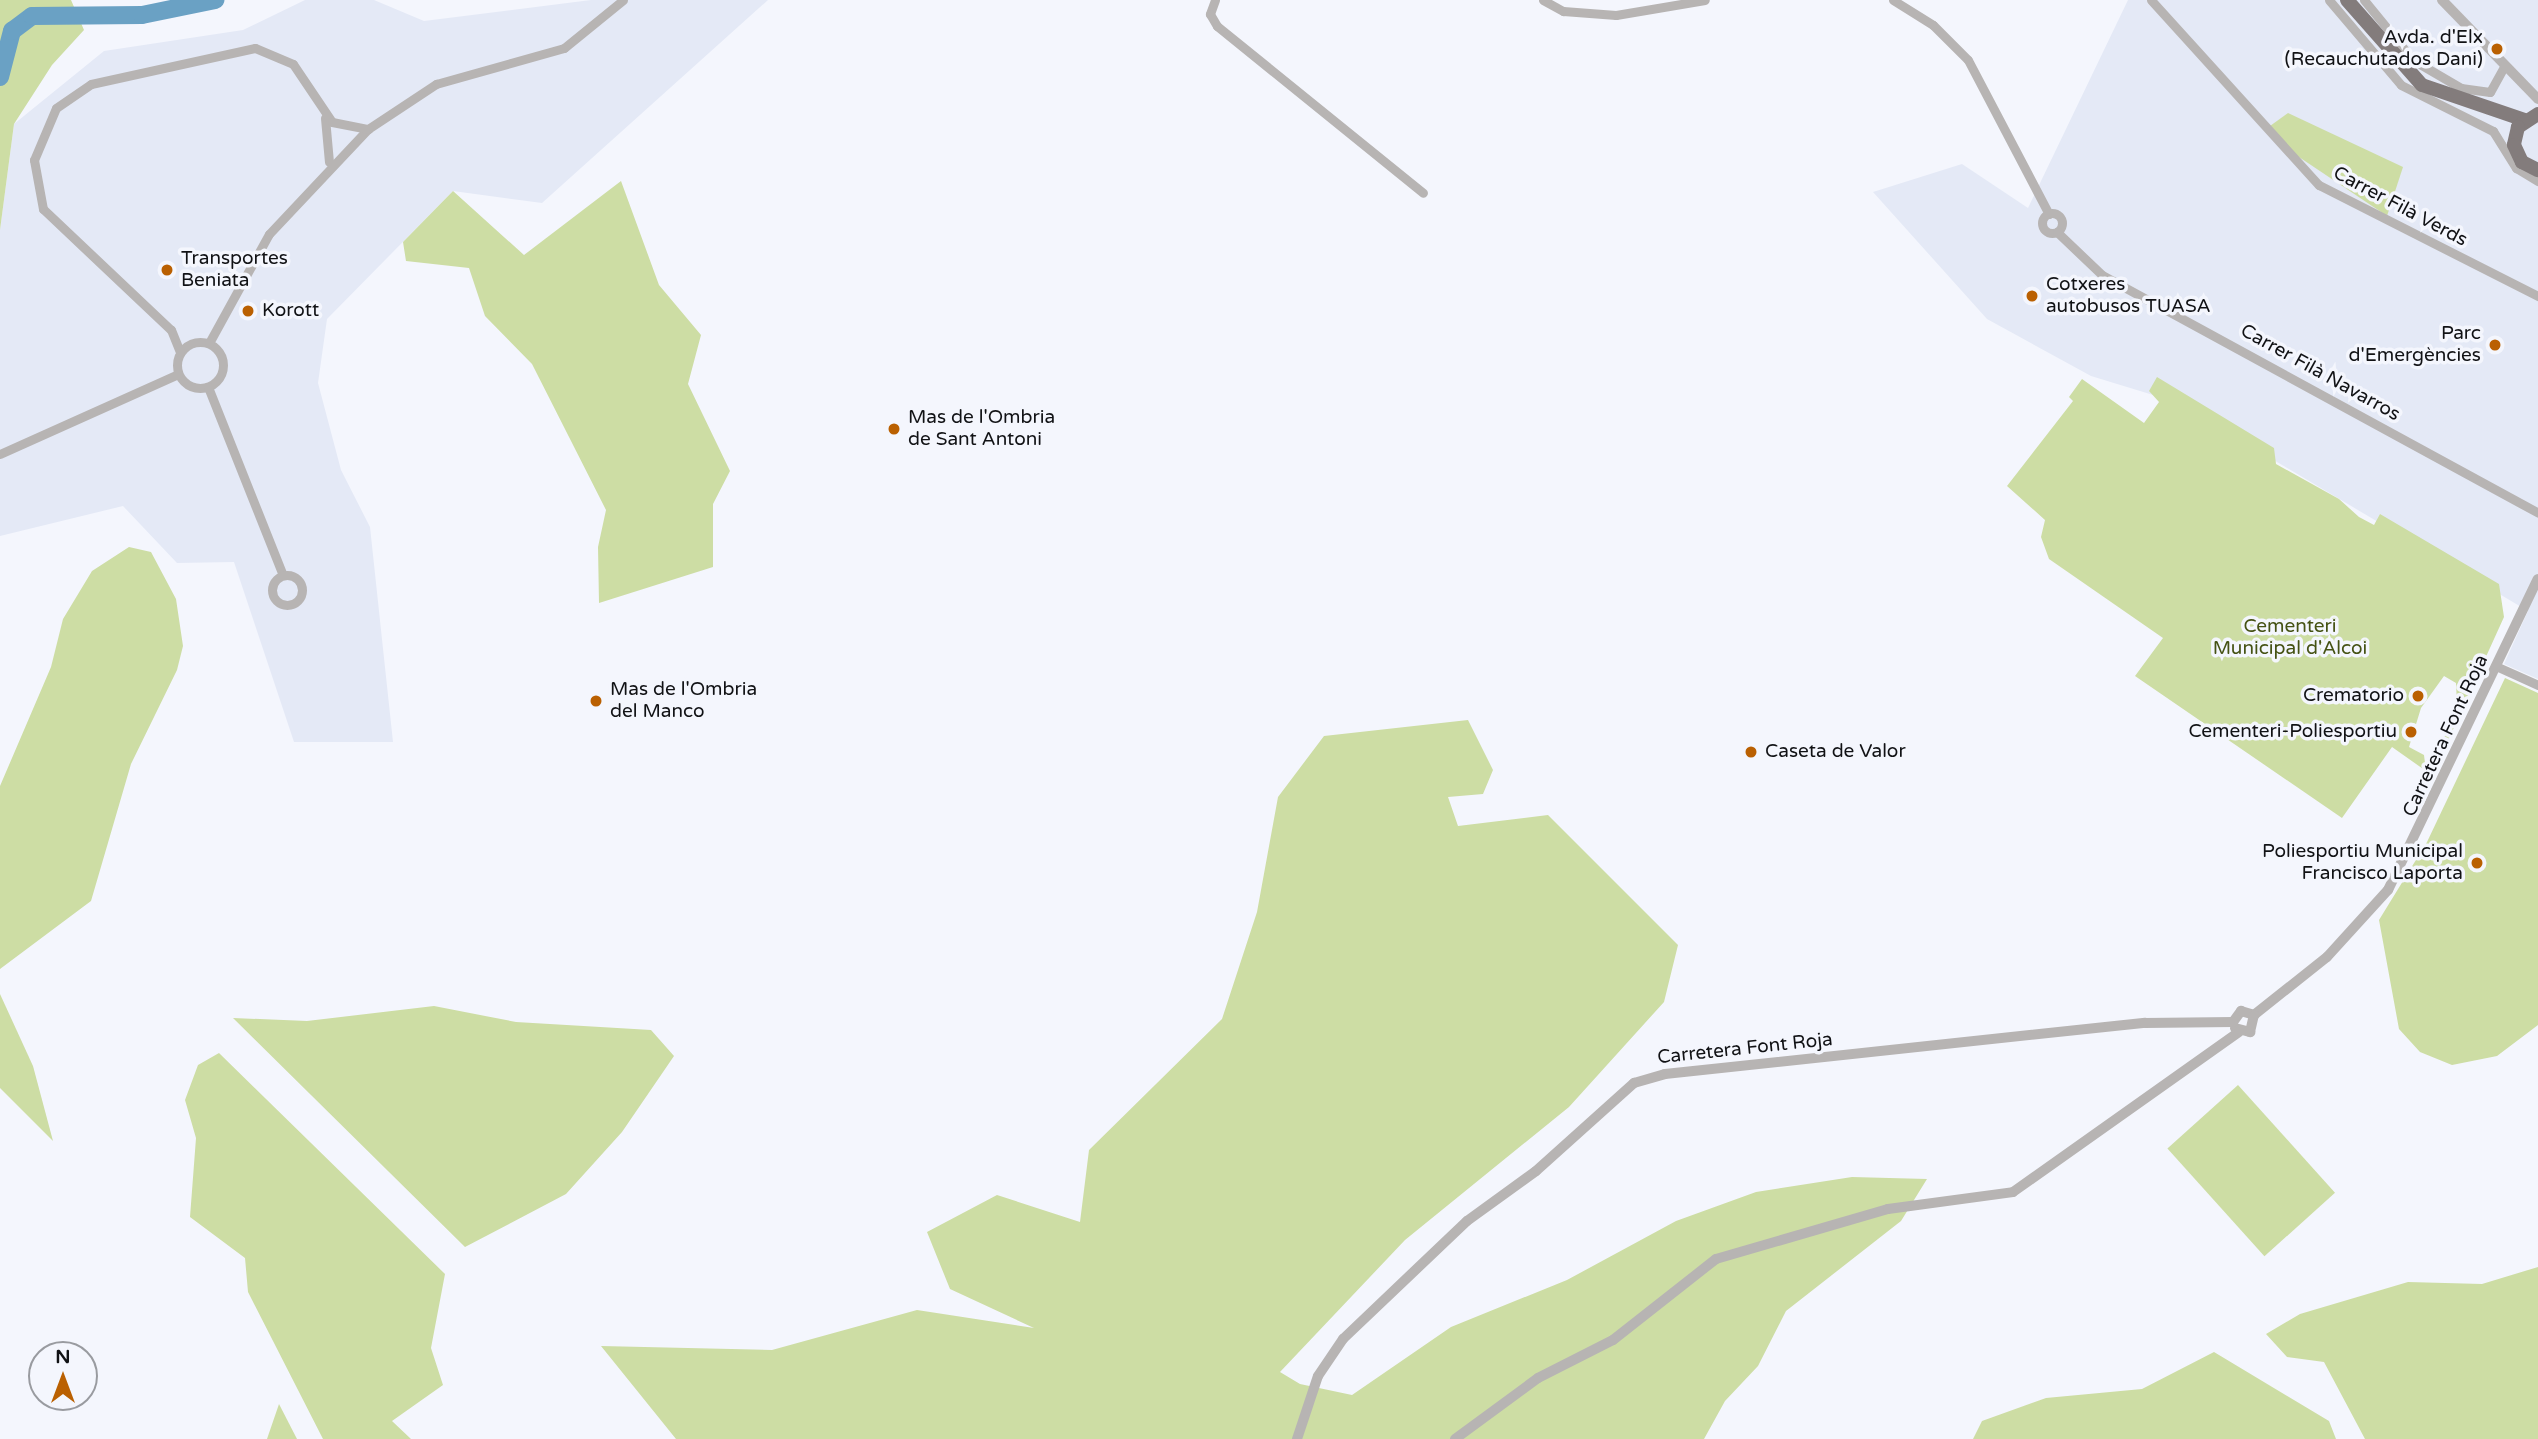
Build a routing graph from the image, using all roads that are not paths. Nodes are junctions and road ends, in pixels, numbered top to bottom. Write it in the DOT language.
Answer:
graph roads {
  1 [pos="623,0"];
  2 [pos="1215,0"];
  3 [pos="1542,0"];
  4 [pos="1706,0"];
  5 [pos="1893,0"];
  6 [pos="2151,0"];
  7 [pos="2329,0"];
  8 [pos="2347,0"];
  9 [pos="2364,0"];
  10 [pos="2442,0"];
  11 [pos="2417,64"];
  12 [pos="2505,65"];
  13 [pos="2401,85"];
  14 [pos="2422,85"];
  15 [pos="2534,109"];
  16 [pos="2494,114"];
  17 [pos="324,116"];
  18 [pos="368,129"];
  19 [pos="2515,135"];
  20 [pos="329,164"];
  21 [pos="2538,170"];
  22 [pos="2538,181"];
  23 [pos="1423,192"];
  24 [pos="2049,214"];
  25 [pos="2057,232"];
  26 [pos="2538,296"];
  27 [pos="209,343"];
  28 [pos="180,352"];
  29 [pos="178,374"];
  30 [pos="208,387"];
  31 [pos="0,454"];
  32 [pos="2538,513"];
  33 [pos="284,575"];
  34 [pos="2538,579"];
  35 [pos="2498,667"];
  36 [pos="2538,685"];
  37 [pos="2253,1015"];
  38 [pos="2236,1027"];
  39 [pos="1297,1439"];
  40 [pos="1455,1439"];
  1 -- 18 [label="street"];
  2 -- 23 [label="street"];
  3 -- 4 [label="street"];
  5 -- 24 [label="street"];
  6 -- 26 [label="street, Carrer Filà Verds"];
  7 -- 13 [label="street"];
  8 -- 14 [label="main road"];
  9 -- 11 [label="street"];
  10 -- 12 [label="street"];
  11 -- 12 [label="street"];
  11 -- 14 [label="street"];
  12 -- 15 [label="street"];
  13 -- 14 [label="street"];
  13 -- 22 [label="street"];
  14 -- 16 [label="main road"];
  15 -- 16 [label="main road"];
  15 -- 19 [label="main road"];
  16 -- 19 [label="main road"];
  17 -- 18 [label="street"];
  17 -- 20 [label="street"];
  17 -- 28 [label="street"];
  18 -- 20 [label="street"];
  19 -- 21 [label="main road"];
  20 -- 27 [label="street"];
  24 -- 25 [label="street, Carrer Filà Navarros"];
  24 -- 25 [label="street, Carrer Filà Navarros"];
  25 -- 32 [label="street, Carrer Filà Navarros"];
  27 -- 28 [label="street"];
  27 -- 30 [label="street"];
  28 -- 29 [label="street"];
  29 -- 30 [label="street"];
  29 -- 31 [label="street"];
  30 -- 33 [label="street"];
  34 -- 35 [label="street, Carretera Font Roja"];
  35 -- 36 [label="street"];
  35 -- 37 [label="street, Carretera Font Roja"];
  37 -- 38 [label="street, Carretera Font Roja"];
  37 -- 38 [label="street, Carretera Font Roja"];
  38 -- 39 [label="street, Carretera Font Roja"];
  38 -- 40 [label="street"];
}
